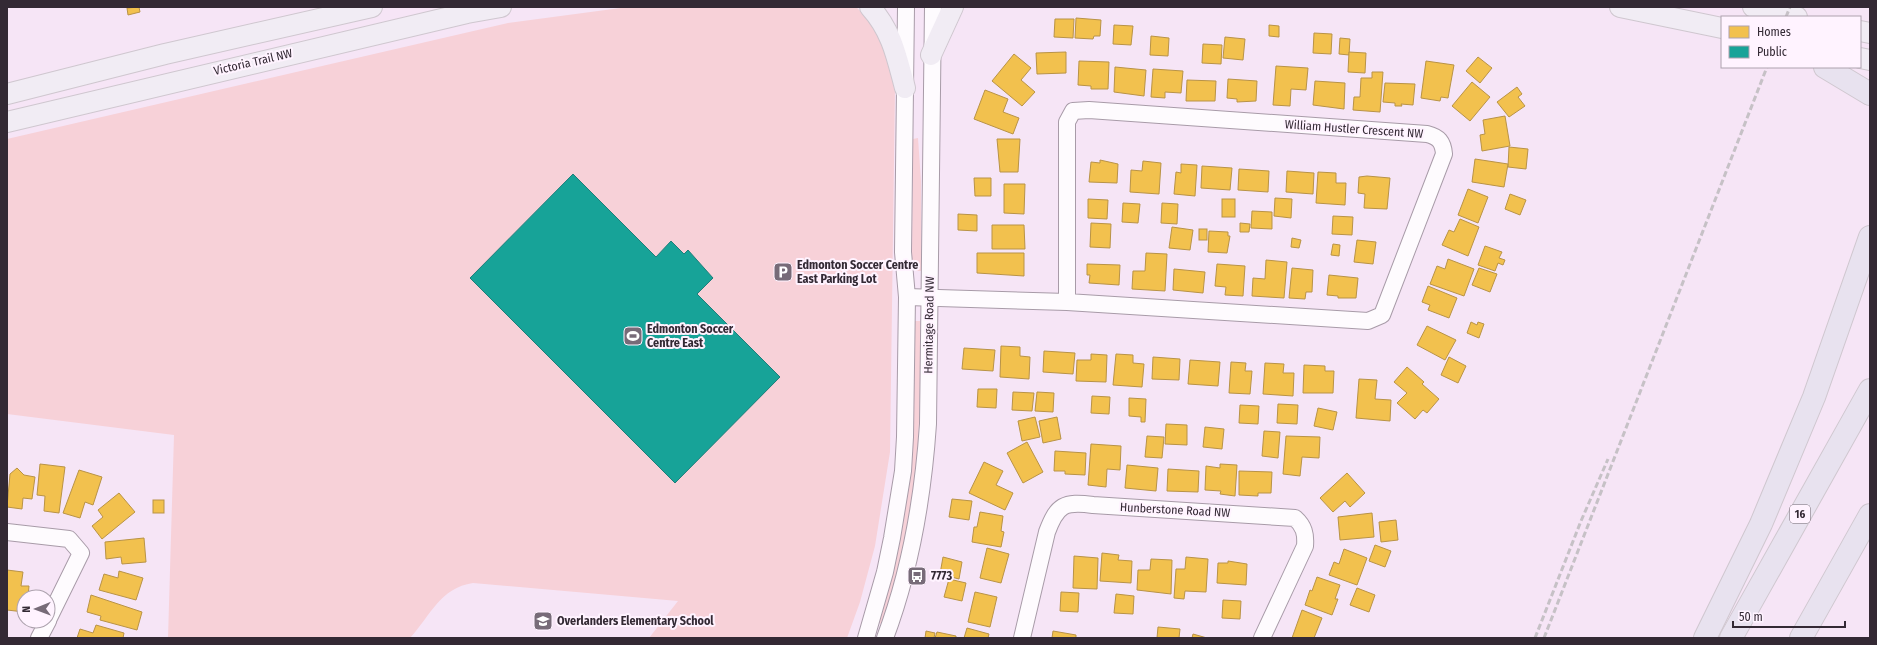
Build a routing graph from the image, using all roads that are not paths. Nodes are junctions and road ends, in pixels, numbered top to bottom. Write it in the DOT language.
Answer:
graph roads {
  1 [pos="372,7"];
  2 [pos="501,7"];
  3 [pos="870,7"];
  4 [pos="906,7"];
  5 [pos="933,7"];
  6 [pos="953,7"];
  7 [pos="1620,7"];
  8 [pos="1753,7"];
  9 [pos="466,10"];
  10 [pos="1793,16"];
  11 [pos="1721,28"];
  12 [pos="931,55"];
  13 [pos="1827,68"];
  14 [pos="905,88"];
  15 [pos="7,94"];
  16 [pos="1870,94"];
  17 [pos="7,122"];
  18 [pos="1870,237"];
  19 [pos="907,297"];
  20 [pos="930,298"];
  21 [pos="1067,302"];
  22 [pos="1870,390"];
  23 [pos="1870,515"];
  24 [pos="7,532"];
  25 [pos="56,605"];
  26 [pos="44,629"];
  27 [pos="39,638"];
  28 [pos="866,638"];
  29 [pos="885,638"];
  30 [pos="1022,638"];
  31 [pos="1262,638"];
  32 [pos="1705,638"];
  33 [pos="1731,638"];
  34 [pos="1801,638"];
  1 -- 15 [label="main road"];
  2 -- 9 [label="main road, Victoria Trail NW"];
  3 -- 14 [label="main road"];
  4 -- 14 [label="street, Hermitage Road NW"];
  5 -- 12 [label="street, Hermitage Road NW"];
  6 -- 12 [label="main road"];
  7 -- 11 [label="main road"];
  8 -- 10 [label="main road"];
  9 -- 17 [label="main road, Victoria Trail NW"];
  12 -- 20 [label="street, Hermitage Road NW"];
  13 -- 16 [label="highway"];
  14 -- 19 [label="street, Hermitage Road NW"];
  18 -- 32 [label="highway"];
  19 -- 20 [label="street, William Hustler Crescent NW"];
  19 -- 28 [label="street, Hermitage Road NW"];
  20 -- 21 [label="street, William Hustler Crescent NW"];
  20 -- 29 [label="street, Hermitage Road NW"];
  21 -- 21 [label="street, William Hustler Crescent NW"];
  22 -- 33 [label="highway, 16"];
  23 -- 34 [label="highway"];
  24 -- 25 [label="street"];
  26 -- 27 [label="street"];
  30 -- 31 [label="street, Hunberstone Road NW"];
}
